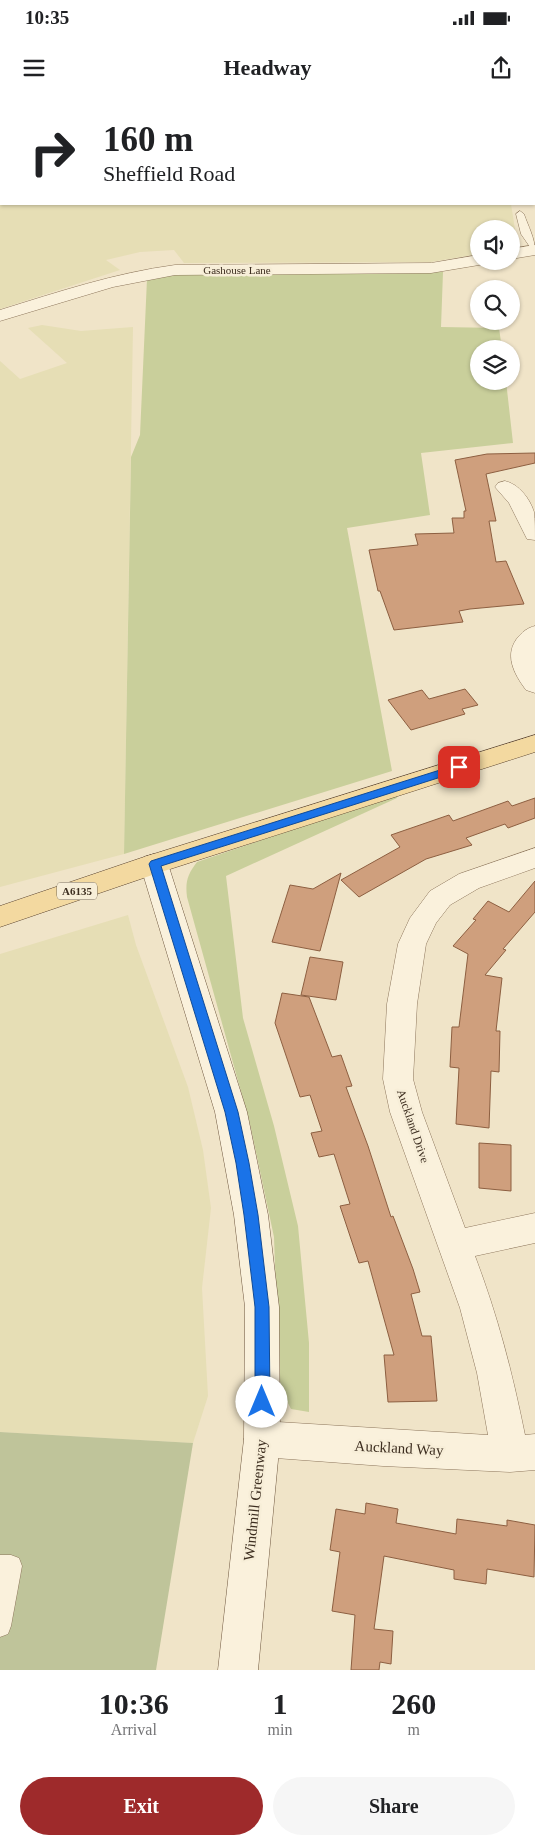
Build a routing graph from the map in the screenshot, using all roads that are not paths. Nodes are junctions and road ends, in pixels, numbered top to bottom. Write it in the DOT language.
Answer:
graph roads {
  1 [pos="520,214"];
  2 [pos="535,249"];
  3 [pos="520,252"];
  4 [pos="470,262"];
  5 [pos="0,316"];
  6 [pos="519,490"];
  7 [pos="535,534"];
  8 [pos="535,633"];
  9 [pos="535,685"];
  10 [pos="535,743"];
  11 [pos="535,858"];
  12 [pos="154,864"];
  13 [pos="0,917"];
  14 [pos="535,1228"];
  15 [pos="456,1245"];
  16 [pos="262,1439"];
  17 [pos="523,1453"];
  18 [pos="0,1566"];
  19 [pos="0,1626"];
  20 [pos="238,1670"];
  1 -- 2 [label="lane"];
  2 -- 3 [label="street"];
  4 -- 5 [label="street, Gashouse Lane"];
  6 -- 7 [label="street"];
  8 -- 9 [label="street"];
  10 -- 12 [label="main road, A6135"];
  11 -- 15 [label="street, Auckland Drive"];
  12 -- 13 [label="main road, A6135"];
  12 -- 16 [label="street, Windmill Greenway"];
  14 -- 15 [label="street"];
  15 -- 17 [label="street, Auckland Drive"];
  16 -- 17 [label="street, Auckland Way"];
  16 -- 20 [label="street, Windmill Greenway"];
  18 -- 19 [label="lane"];
}
